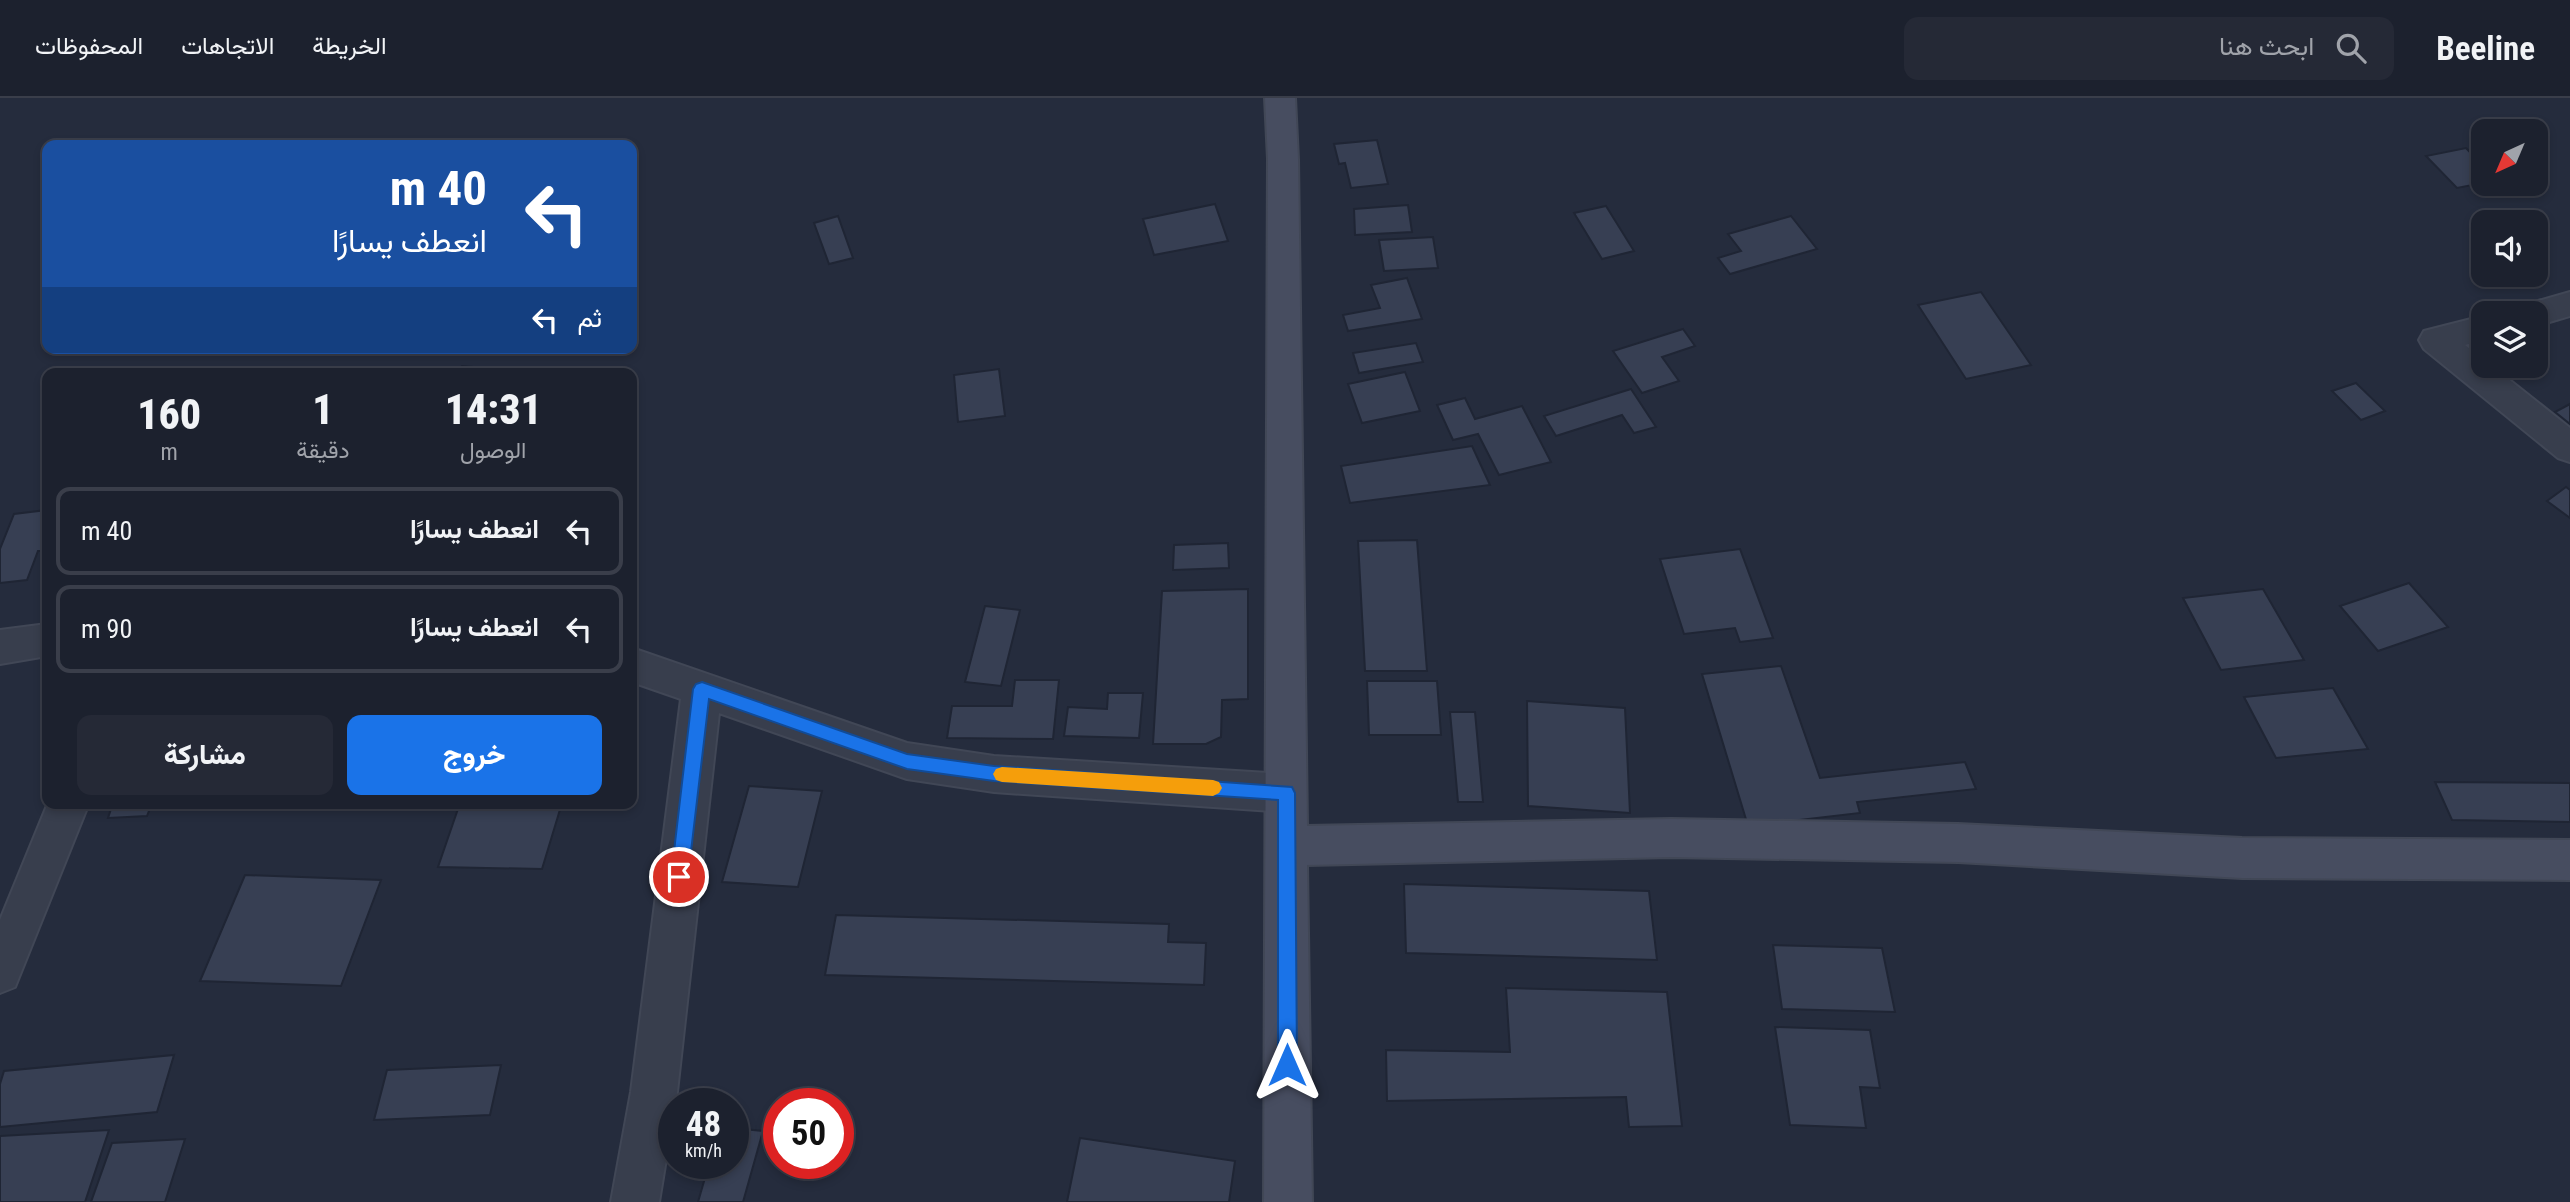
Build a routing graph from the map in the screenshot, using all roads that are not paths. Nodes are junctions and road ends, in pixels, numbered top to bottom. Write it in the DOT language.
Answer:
graph roads {
  1 [pos="1280,98"];
  2 [pos="2570,304"];
  3 [pos="2548,310"];
  4 [pos="2471,331"];
  5 [pos="2471,369"];
  6 [pos="2483,378"];
  7 [pos="2570,447"];
  8 [pos="42,641"];
  9 [pos="0,647"];
  10 [pos="637,666"];
  11 [pos="702,689"];
  12 [pos="1286,793"];
  13 [pos="67,809"];
  14 [pos="1286,846"];
  15 [pos="2570,860"];
  16 [pos="0,972"];
  17 [pos="635,1202"];
  18 [pos="1288,1202"];
  1 -- 12 [label="main road"];
  2 -- 3 [label="street"];
  4 -- 5 [label="street"];
  6 -- 7 [label="street"];
  8 -- 9 [label="street"];
  10 -- 11 [label="street"];
  11 -- 12 [label="street"];
  11 -- 17 [label="street"];
  12 -- 14 [label="main road"];
  13 -- 16 [label="street"];
  14 -- 15 [label="main road"];
  14 -- 18 [label="main road"];
}
